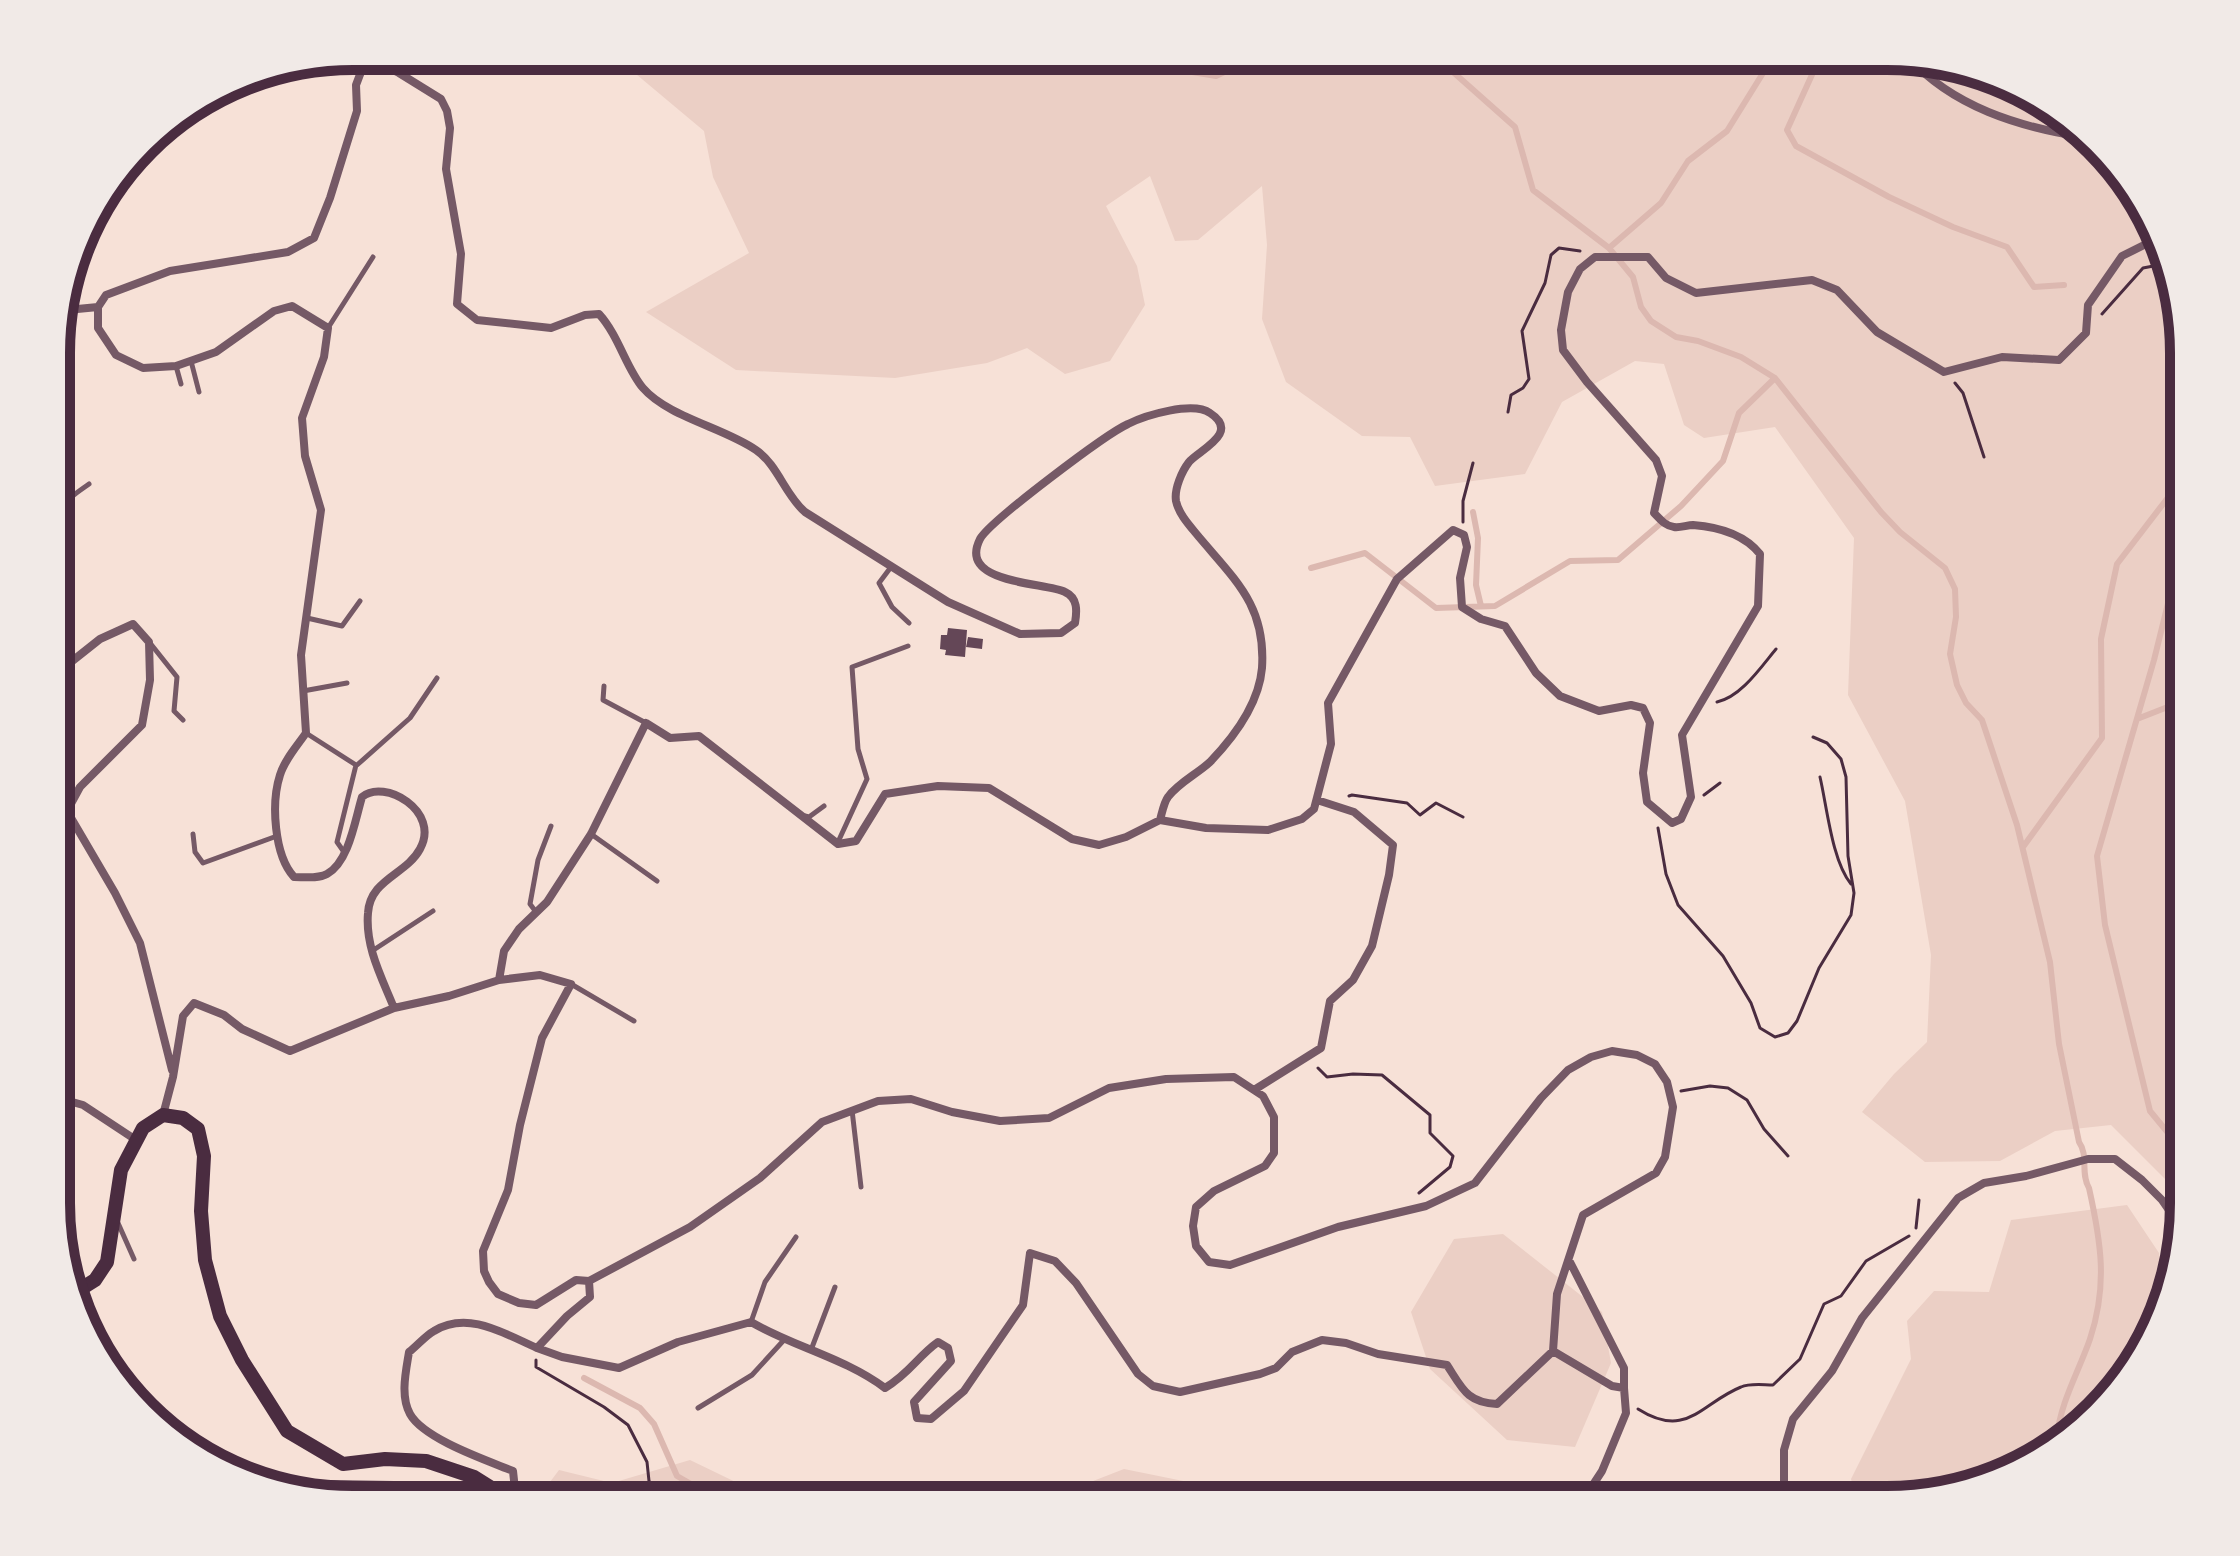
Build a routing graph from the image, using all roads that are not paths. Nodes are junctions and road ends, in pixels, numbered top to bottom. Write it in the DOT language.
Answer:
graph roads {
  1 [pos="362,70"];
  2 [pos="393,70"];
  3 [pos="403,70"];
  4 [pos="1922,72"];
  5 [pos="399,73"];
  6 [pos="2066,134"];
  7 [pos="2147,243"];
  8 [pos="373,257"];
  9 [pos="98,307"];
  10 [pos="73,309"];
  11 [pos="328,328"];
  12 [pos="191,361"];
  13 [pos="176,366"];
  14 [pos="181,384"];
  15 [pos="199,392"];
  16 [pos="89,484"];
  17 [pos="70,497"];
  18 [pos="891,567"];
  19 [pos="360,601"];
  20 [pos="306,618"];
  21 [pos="909,623"];
  22 [pos="149,642"];
  23 [pos="908,646"];
  24 [pos="70,663"];
  25 [pos="437,678"];
  26 [pos="347,683"];
  27 [pos="604,686"];
  28 [pos="303,691"];
  29 [pos="183,720"];
  30 [pos="646,723"];
  31 [pos="306,733"];
  32 [pos="356,765"];
  33 [pos="1317,800"];
  34 [pos="71,805"];
  35 [pos="824,806"];
  36 [pos="797,815"];
  37 [pos="71,817"];
  38 [pos="1160,820"];
  39 [pos="551,826"];
  40 [pos="193,834"];
  41 [pos="591,834"];
  42 [pos="277,836"];
  43 [pos="838,844"];
  44 [pos="344,853"];
  45 [pos="657,881"];
  46 [pos="433,911"];
  47 [pos="537,912"];
  48 [pos="372,951"];
  49 [pos="499,980"];
  50 [pos="571,984"];
  51 [pos="394,1008"];
  52 [pos="634,1021"];
  53 [pos="173,1077"];
  54 [pos="1254,1090"];
  55 [pos="71,1102"];
  56 [pos="852,1110"];
  57 [pos="163,1115"];
  58 [pos="136,1140"];
  59 [pos="861,1187"];
  60 [pos="2170,1211"];
  61 [pos="114,1213"];
  62 [pos="796,1237"];
  63 [pos="134,1259"];
  64 [pos="1569,1261"];
  65 [pos="589,1281"];
  66 [pos="83,1287"];
  67 [pos="835,1287"];
  68 [pos="751,1322"];
  69 [pos="784,1340"];
  70 [pos="537,1348"];
  71 [pos="811,1351"];
  72 [pos="1553,1351"];
  73 [pos="1624,1388"];
  74 [pos="698,1408"];
  75 [pos="487,1485"];
  76 [pos="515,1485"];
  77 [pos="1592,1486"];
  78 [pos="1784,1486"];
  1 -- 9 [label="street"];
  2 -- 5 [label="street"];
  3 -- 5 [label="street"];
  4 -- 6 [label="street"];
  5 -- 18 [label="street"];
  7 -- 33 [label="street"];
  8 -- 11 [label="lane"];
  9 -- 10 [label="street"];
  9 -- 13 [label="street"];
  11 -- 12 [label="street"];
  11 -- 20 [label="street"];
  12 -- 13 [label="street"];
  12 -- 15 [label="lane"];
  13 -- 14 [label="lane"];
  16 -- 17 [label="lane"];
  18 -- 21 [label="lane"];
  18 -- 38 [label="street"];
  19 -- 20 [label="lane"];
  20 -- 28 [label="street"];
  22 -- 24 [label="street"];
  22 -- 29 [label="lane"];
  22 -- 34 [label="street"];
  23 -- 43 [label="lane"];
  25 -- 32 [label="lane"];
  26 -- 28 [label="lane"];
  27 -- 30 [label="lane"];
  28 -- 31 [label="street"];
  30 -- 36 [label="street"];
  30 -- 41 [label="street"];
  31 -- 32 [label="lane"];
  31 -- 42 [label="street"];
  32 -- 44 [label="lane"];
  33 -- 38 [label="street"];
  33 -- 54 [label="street"];
  35 -- 36 [label="lane"];
  36 -- 43 [label="street"];
  37 -- 53 [label="street"];
  38 -- 43 [label="street"];
  39 -- 47 [label="lane"];
  40 -- 42 [label="lane"];
  41 -- 45 [label="lane"];
  41 -- 47 [label="street"];
  42 -- 44 [label="street"];
  44 -- 48 [label="street"];
  46 -- 48 [label="lane"];
  47 -- 49 [label="street"];
  48 -- 51 [label="street"];
  49 -- 50 [label="street"];
  49 -- 51 [label="street"];
  50 -- 52 [label="lane"];
  50 -- 65 [label="street"];
  51 -- 53 [label="street"];
  53 -- 57 [label="street"];
  54 -- 56 [label="street"];
  54 -- 64 [label="street"];
  55 -- 58 [label="street"];
  56 -- 59 [label="lane"];
  56 -- 65 [label="street"];
  57 -- 58 [label="main road"];
  57 -- 75 [label="main road"];
  58 -- 61 [label="main road"];
  60 -- 78 [label="street"];
  61 -- 63 [label="lane"];
  61 -- 66 [label="main road"];
  62 -- 68 [label="lane"];
  64 -- 72 [label="street"];
  64 -- 73 [label="street"];
  65 -- 70 [label="street"];
  67 -- 71 [label="lane"];
  68 -- 69 [label="street"];
  68 -- 70 [label="street"];
  69 -- 71 [label="street"];
  69 -- 74 [label="lane"];
  70 -- 76 [label="street"];
  71 -- 72 [label="street"];
  72 -- 73 [label="street"];
  73 -- 77 [label="street"];
}
